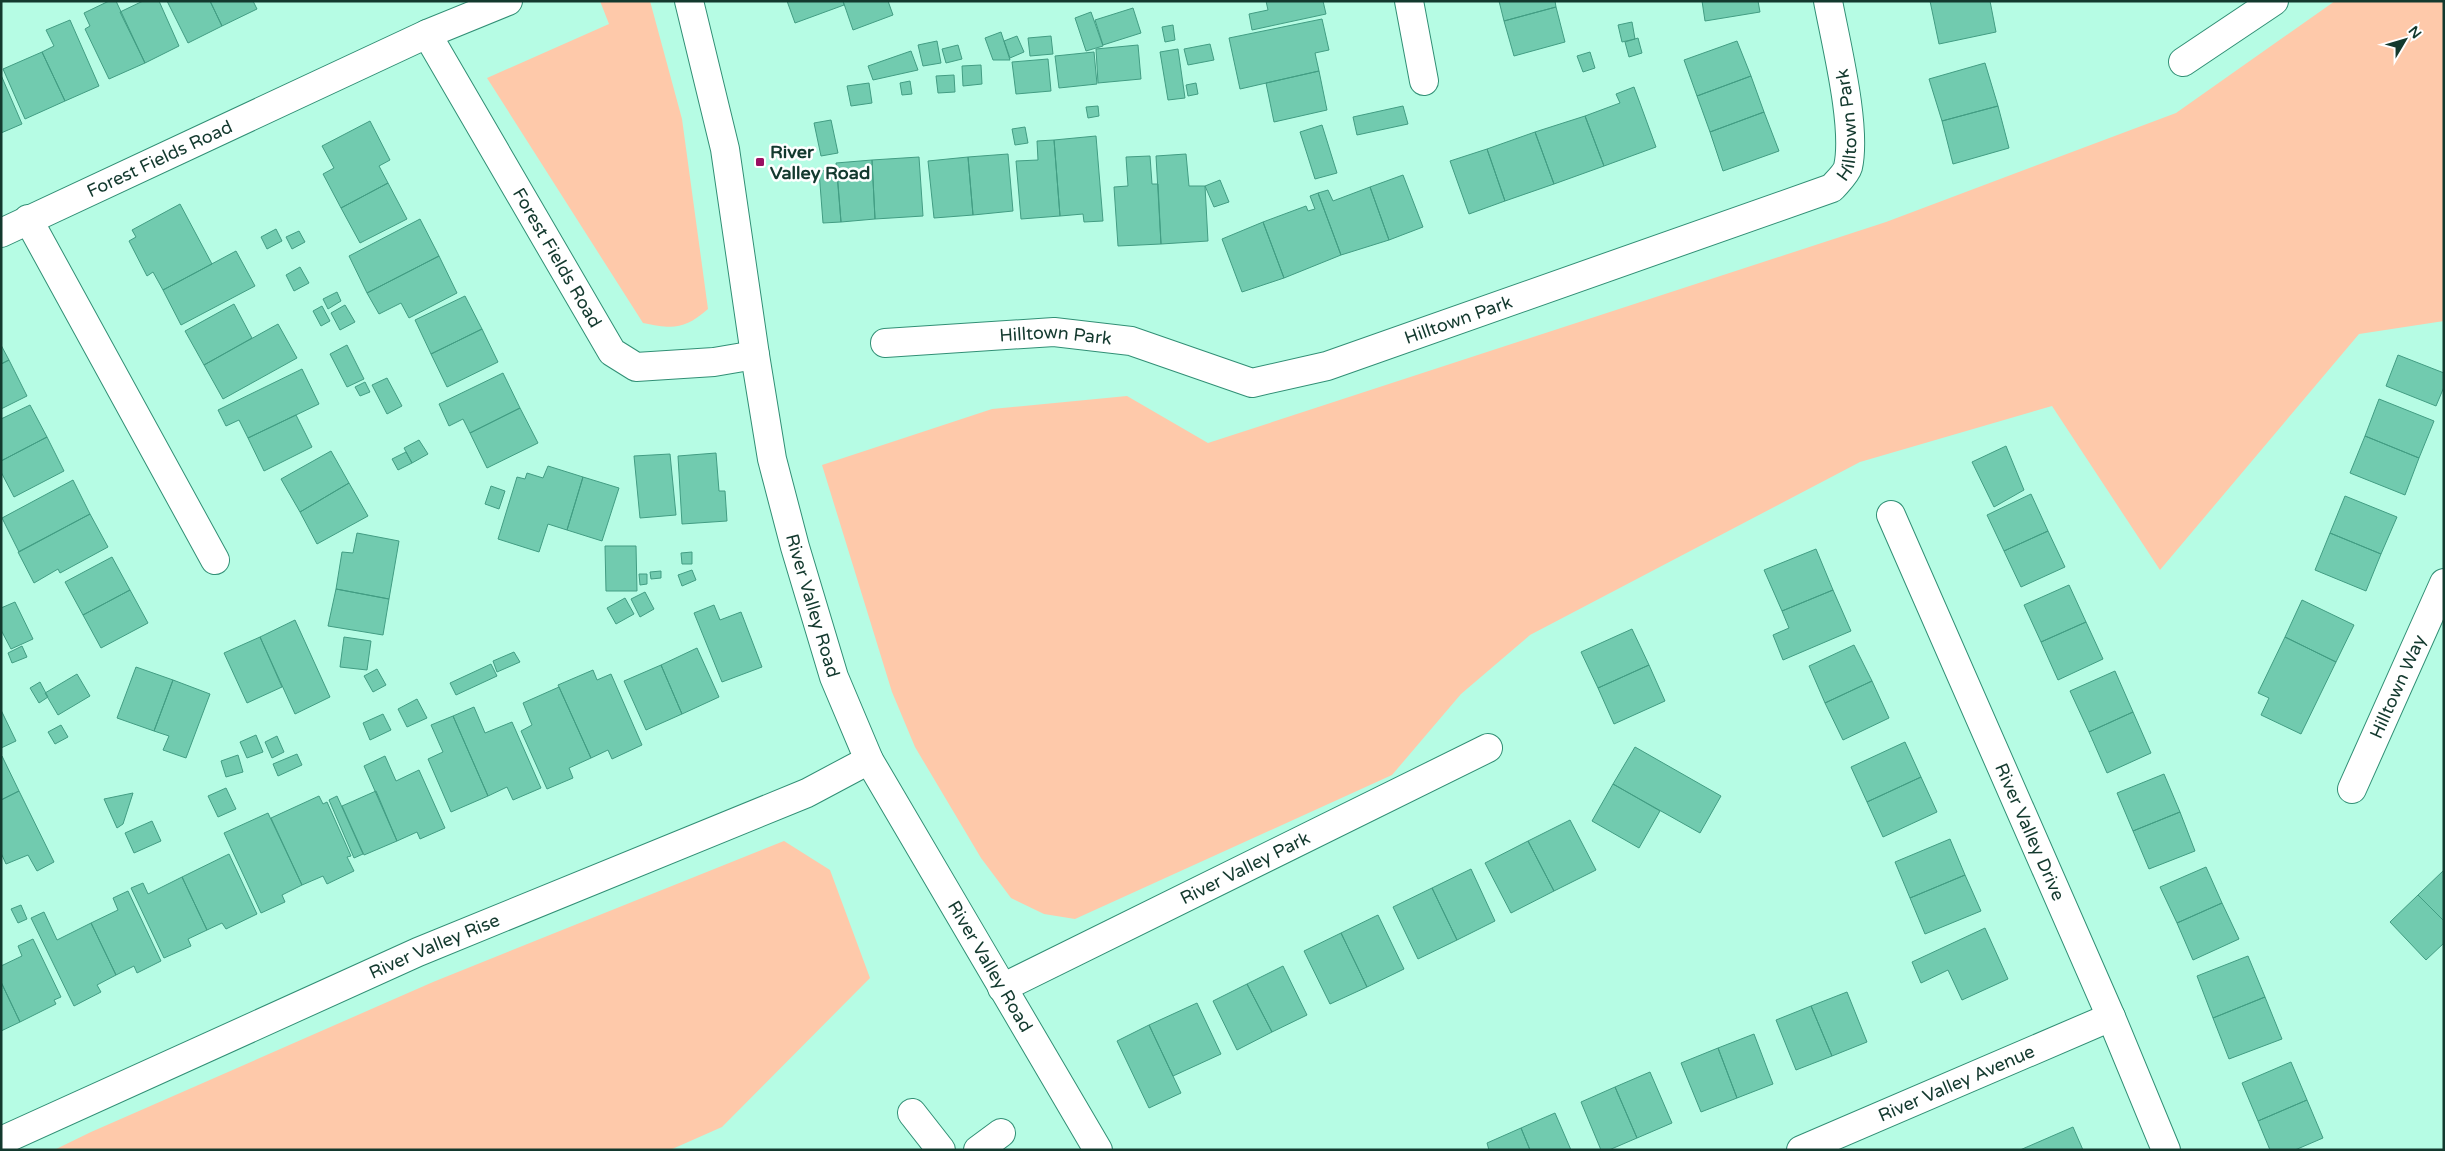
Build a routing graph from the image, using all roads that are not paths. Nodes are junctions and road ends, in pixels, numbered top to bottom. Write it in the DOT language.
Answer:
graph roads {
  1 [pos="508,1"];
  2 [pos="689,1"];
  3 [pos="1409,1"];
  4 [pos="1828,1"];
  5 [pos="2274,1"];
  6 [pos="427,34"];
  7 [pos="2183,62"];
  8 [pos="1424,81"];
  9 [pos="28,219"];
  10 [pos="1,233"];
  11 [pos="886,343"];
  12 [pos="755,355"];
  13 [pos="1891,515"];
  14 [pos="216,560"];
  15 [pos="2444,583"];
  16 [pos="1488,748"];
  17 [pos="870,760"];
  18 [pos="2352,789"];
  19 [pos="1002,988"];
  20 [pos="2111,1017"];
  21 [pos="912,1113"];
  22 [pos="1001,1133"];
  23 [pos="1,1141"];
  24 [pos="941,1150"];
  25 [pos="978,1150"];
  26 [pos="1098,1150"];
  27 [pos="1801,1150"];
  28 [pos="2166,1150"];
  1 -- 6 [label="street, Forest Fields Road"];
  2 -- 12 [label="street, River Valley Road"];
  3 -- 8 [label="street"];
  4 -- 11 [label="street, Hilltown Park"];
  5 -- 7 [label="street"];
  6 -- 9 [label="street, Forest Fields Road"];
  6 -- 12 [label="street, Forest Fields Road"];
  9 -- 10 [label="street, Forest Fields Road"];
  9 -- 14 [label="street"];
  12 -- 17 [label="street, River Valley Road"];
  13 -- 20 [label="street, River Valley Drive"];
  15 -- 18 [label="street, Hilltown Way"];
  16 -- 19 [label="street, River Valley Park"];
  17 -- 19 [label="street, River Valley Road"];
  17 -- 23 [label="street, River Valley Rise"];
  19 -- 26 [label="street, River Valley Road"];
  20 -- 27 [label="street, River Valley Avenue"];
  20 -- 28 [label="street, River Valley Drive"];
  21 -- 24 [label="street"];
  22 -- 25 [label="street"];
}
